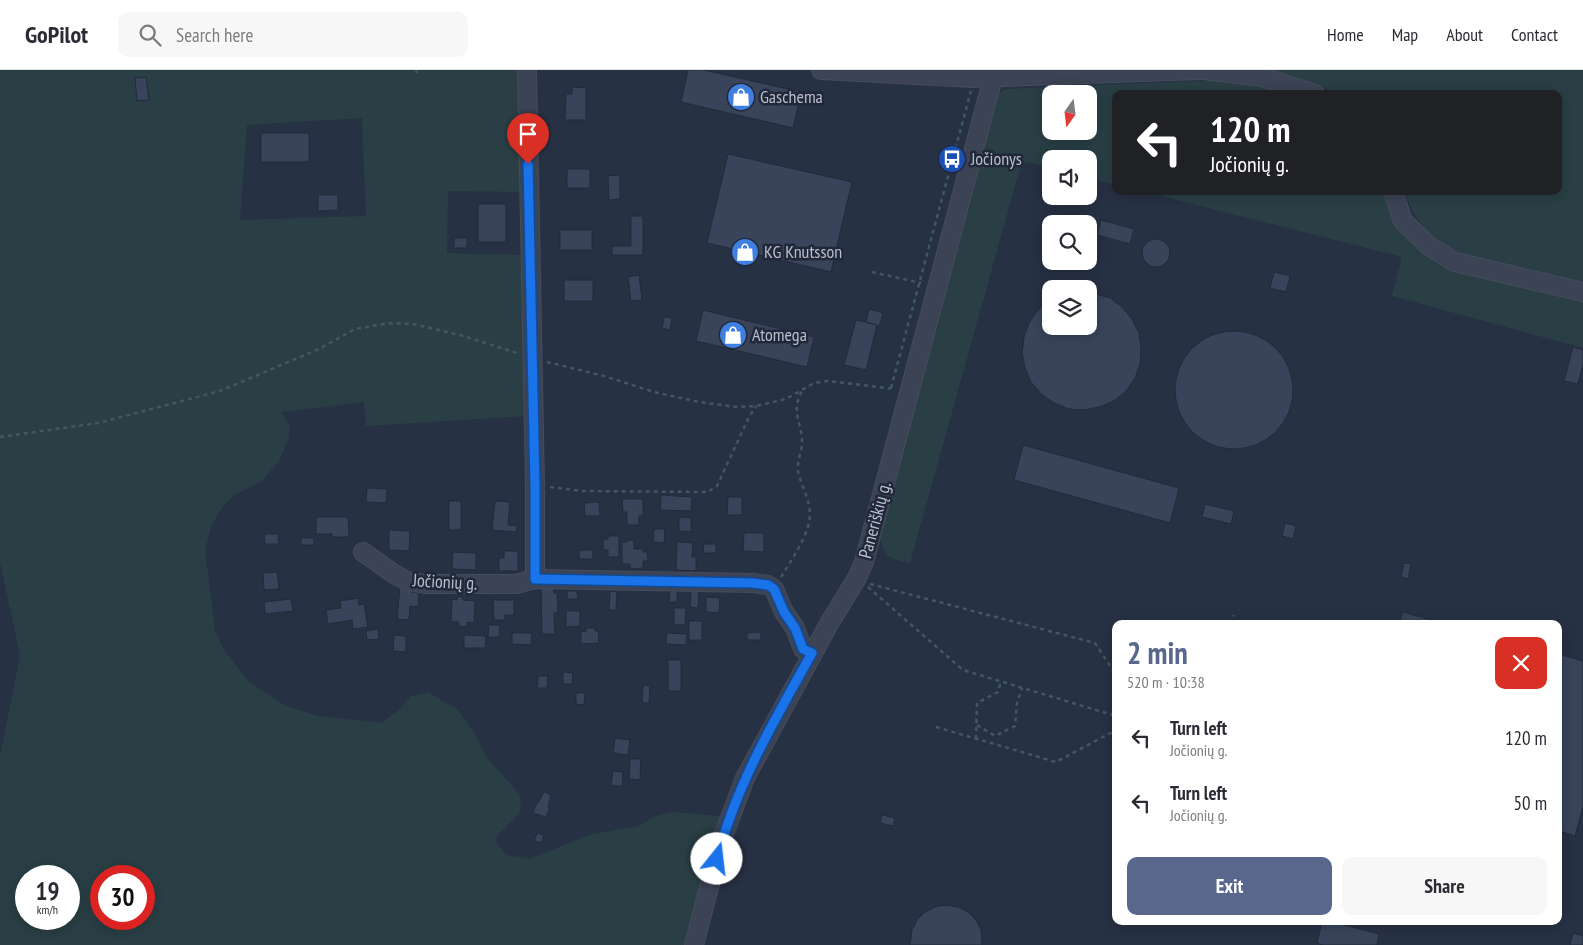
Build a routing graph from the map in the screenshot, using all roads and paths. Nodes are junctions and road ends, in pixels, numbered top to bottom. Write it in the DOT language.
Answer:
graph roads {
  1 [pos="527,70"];
  2 [pos="821,70"];
  3 [pos="1200,70"];
  4 [pos="1204,70"];
  5 [pos="993,74"];
  6 [pos="974,78"];
  7 [pos="1303,90"];
  8 [pos="1394,195"];
  9 [pos="872,272"];
  10 [pos="919,283"];
  11 [pos="937,287"];
  12 [pos="1583,292"];
  13 [pos="532,358"];
  14 [pos="891,388"];
  15 [pos="803,389"];
  16 [pos="908,392"];
  17 [pos="756,406"];
  18 [pos="0,437"];
  19 [pos="535,485"];
  20 [pos="363,552"];
  21 [pos="535,579"];
  22 [pos="774,589"];
  23 [pos="1234,615"];
  24 [pos="1232,620"];
  25 [pos="812,653"];
  26 [pos="1112,670"];
  27 [pos="1001,681"];
  28 [pos="1022,688"];
  29 [pos="1112,715"];
  30 [pos="977,725"];
  31 [pos="936,727"];
  32 [pos="1112,732"];
  33 [pos="976,739"];
  34 [pos="694,945"];
  1 -- 13 [label="street"];
  2 -- 6 [label="street"];
  3 -- 5 [label="street"];
  4 -- 7 [label="street"];
  5 -- 6 [label="street"];
  5 -- 11 [label="street, Paneriškių g."];
  6 -- 10 [label="path"];
  8 -- 12 [label="street"];
  9 -- 10 [label="path"];
  10 -- 11 [label="path"];
  10 -- 14 [label="path"];
  11 -- 16 [label="street, Paneriškių g."];
  13 -- 17 [label="path"];
  13 -- 18 [label="path"];
  13 -- 19 [label="street"];
  14 -- 15 [label="path"];
  14 -- 16 [label="path"];
  15 -- 17 [label="path"];
  15 -- 22 [label="path"];
  16 -- 25 [label="street, Paneriškių g."];
  17 -- 19 [label="path"];
  19 -- 21 [label="street"];
  20 -- 21 [label="street, Jočionių g."];
  21 -- 22 [label="street, Jočionių g."];
  22 -- 25 [label="street"];
  23 -- 24 [label="path"];
  25 -- 34 [label="street, Paneriškių g."];
  26 -- 27 [label="path"];
  27 -- 28 [label="path"];
  27 -- 30 [label="path"];
  28 -- 29 [label="path"];
  28 -- 30 [label="path"];
  30 -- 33 [label="path"];
  31 -- 33 [label="path"];
  32 -- 33 [label="path"];
}
